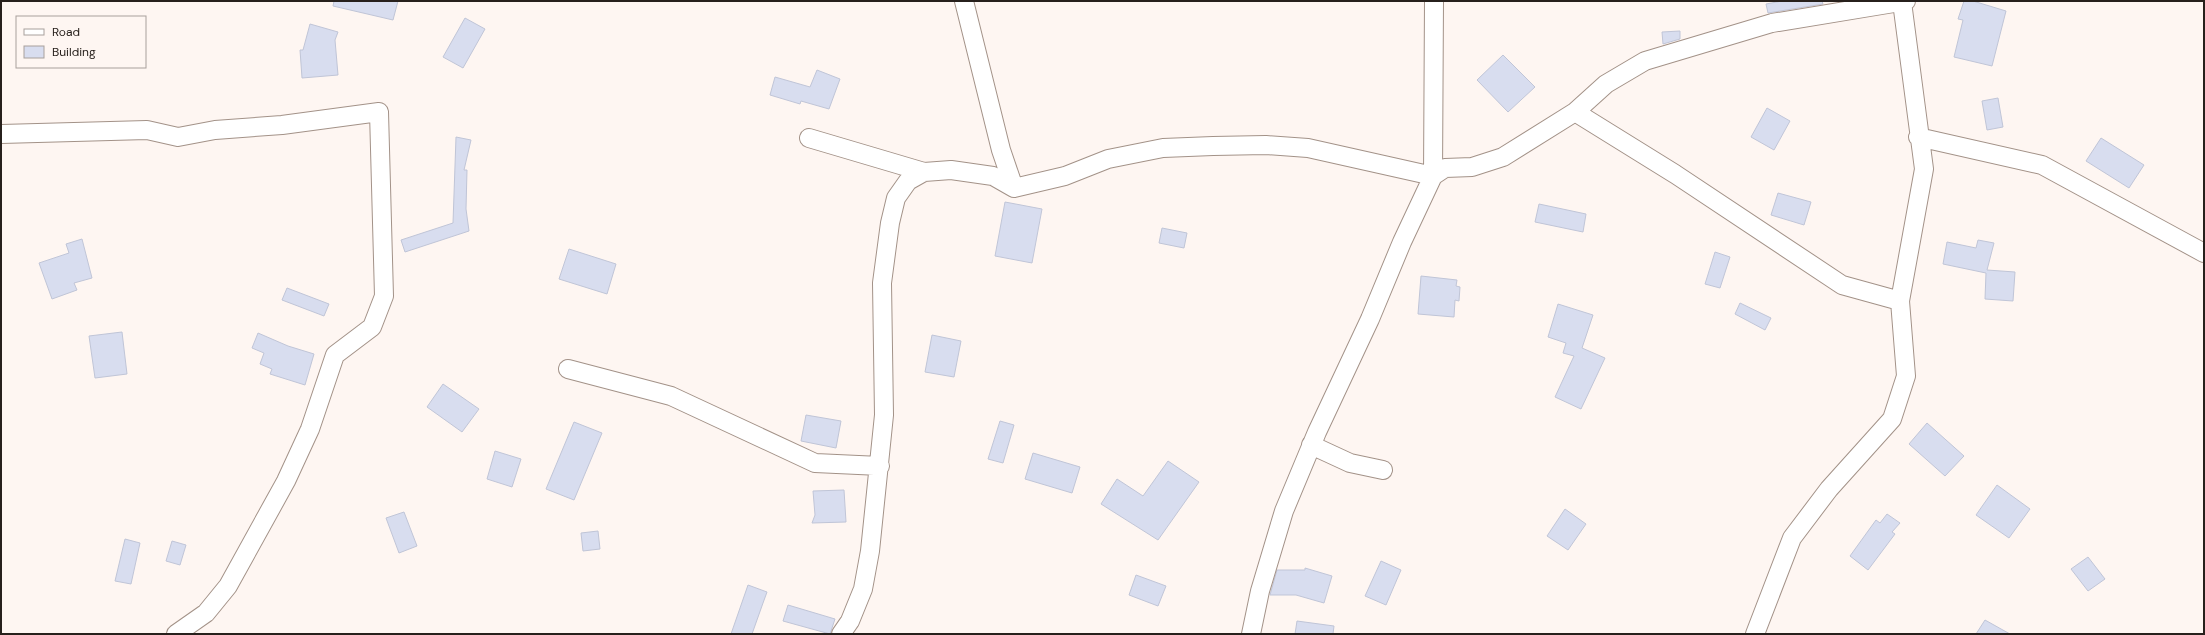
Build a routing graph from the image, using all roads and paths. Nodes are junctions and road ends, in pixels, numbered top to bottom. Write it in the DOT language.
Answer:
graph roads {
  1 [pos="964,1"];
  2 [pos="1434,1"];
  3 [pos="1904,2"];
  4 [pos="1575,112"];
  5 [pos="1,134"];
  6 [pos="1918,137"];
  7 [pos="809,138"];
  8 [pos="924,172"];
  9 [pos="1433,176"];
  10 [pos="1014,188"];
  11 [pos="2204,253"];
  12 [pos="1900,301"];
  13 [pos="568,369"];
  14 [pos="1311,445"];
  15 [pos="880,466"];
  16 [pos="1383,470"];
  17 [pos="176,634"];
  18 [pos="841,634"];
  19 [pos="1251,634"];
  20 [pos="1755,634"];
  1 -- 10 [label="street"];
  2 -- 9 [label="street"];
  3 -- 4 [label="street"];
  3 -- 6 [label="street"];
  4 -- 9 [label="street"];
  4 -- 12 [label="street"];
  5 -- 17 [label="street"];
  6 -- 11 [label="street"];
  6 -- 12 [label="street"];
  7 -- 8 [label="street"];
  8 -- 10 [label="street"];
  8 -- 15 [label="street"];
  9 -- 10 [label="street"];
  9 -- 14 [label="street"];
  12 -- 20 [label="street"];
  13 -- 15 [label="street"];
  14 -- 16 [label="street"];
  14 -- 19 [label="street"];
  15 -- 18 [label="street"];
}
